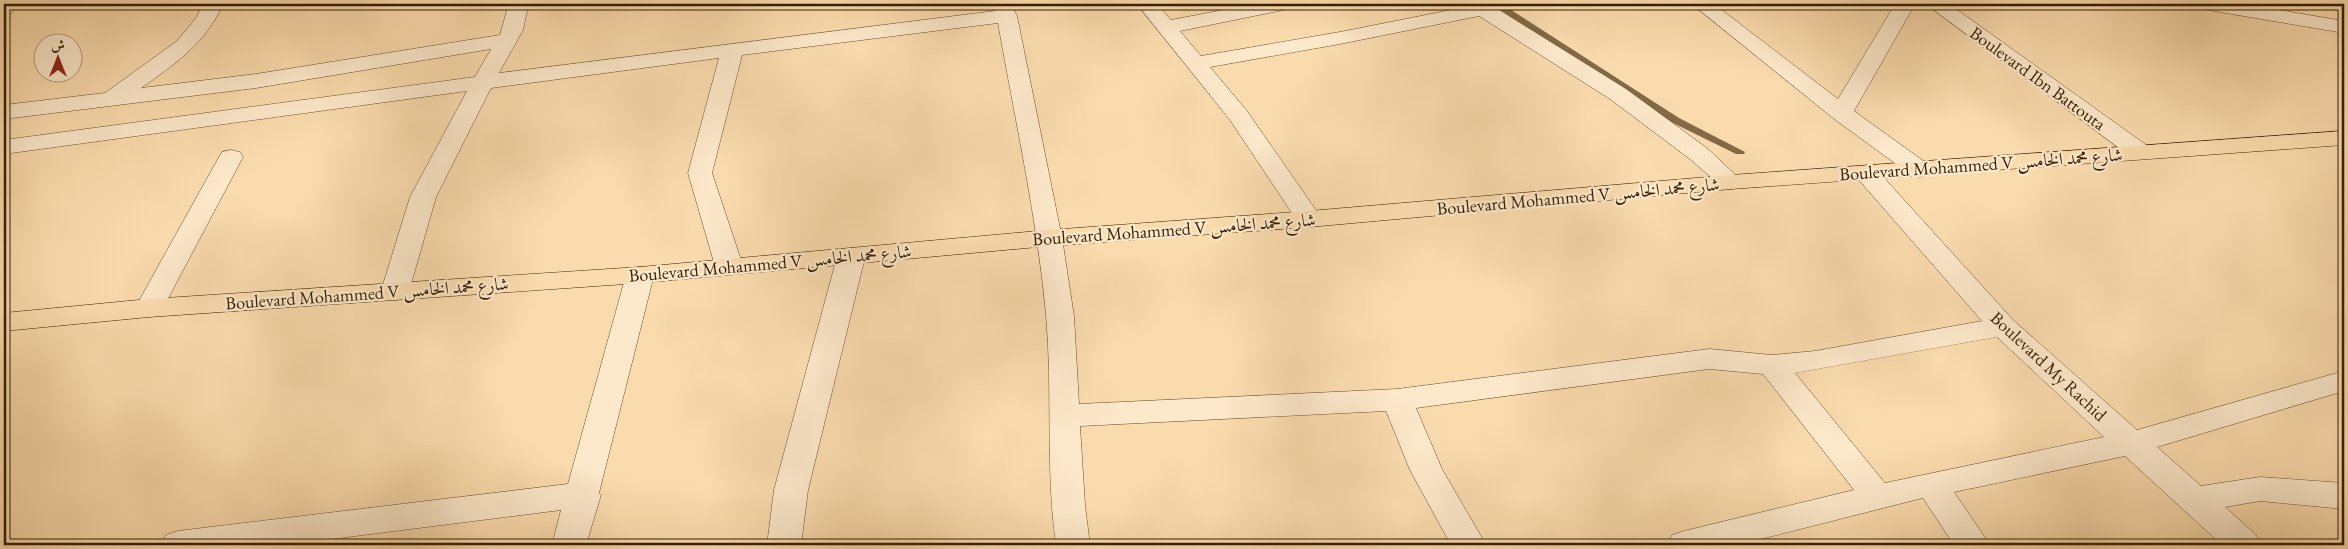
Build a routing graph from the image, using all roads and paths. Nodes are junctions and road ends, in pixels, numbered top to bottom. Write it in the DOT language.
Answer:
graph roads {
  1 [pos="8,4"];
  2 [pos="213,4"];
  3 [pos="522,4"];
  4 [pos="1147,4"];
  5 [pos="1283,4"];
  6 [pos="1702,4"];
  7 [pos="1905,4"];
  8 [pos="1936,4"];
  9 [pos="2208,4"];
  10 [pos="1479,6"];
  11 [pos="4,10"];
  12 [pos="1004,10"];
  13 [pos="2344,26"];
  14 [pos="1168,27"];
  15 [pos="506,40"];
  16 [pos="732,50"];
  17 [pos="1196,63"];
  18 [pos="482,83"];
  19 [pos="110,100"];
  20 [pos="4,112"];
  21 [pos="1841,113"];
  22 [pos="2344,138"];
  23 [pos="4,147"];
  24 [pos="2140,152"];
  25 [pos="231,157"];
  26 [pos="1920,170"];
  27 [pos="1867,174"];
  28 [pos="1732,182"];
  29 [pos="1309,219"];
  30 [pos="1049,238"];
  31 [pos="851,257"];
  32 [pos="728,266"];
  33 [pos="640,275"];
  34 [pos="395,290"];
  35 [pos="149,308"];
  36 [pos="4,322"];
  37 [pos="2003,327"];
  38 [pos="1772,365"];
  39 [pos="2344,381"];
  40 [pos="1397,400"];
  41 [pos="1063,416"];
  42 [pos="2132,443"];
  43 [pos="1931,484"];
  44 [pos="584,495"];
  45 [pos="2344,496"];
  46 [pos="1878,497"];
  47 [pos="2194,500"];
  48 [pos="178,545"];
  49 [pos="569,545"];
  50 [pos="784,545"];
  51 [pos="1073,545"];
  52 [pos="1469,545"];
  53 [pos="1684,545"];
  54 [pos="1973,545"];
  55 [pos="2244,545"];
  1 -- 11 [label="street"];
  2 -- 19 [label="street"];
  3 -- 15 [label="street"];
  4 -- 14 [label="street"];
  5 -- 14 [label="street"];
  6 -- 21 [label="street"];
  7 -- 21 [label="street"];
  8 -- 24 [label="street, Boulevard Ibn Battouta"];
  9 -- 13 [label="street"];
  10 -- 17 [label="street"];
  10 -- 28 [label="street"];
  12 -- 16 [label="street"];
  12 -- 30 [label="street"];
  14 -- 17 [label="street"];
  15 -- 18 [label="street"];
  15 -- 19 [label="street"];
  16 -- 18 [label="street"];
  16 -- 32 [label="street"];
  17 -- 29 [label="street"];
  18 -- 23 [label="street"];
  18 -- 34 [label="street"];
  19 -- 20 [label="street"];
  21 -- 26 [label="street"];
  22 -- 24 [label="main road, Boulevard Mohammed V شارع محمد الخامس"];
  24 -- 26 [label="main road, Boulevard Mohammed V شارع محمد الخامس"];
  25 -- 35 [label="street"];
  26 -- 27 [label="main road, Boulevard Mohammed V شارع محمد الخامس"];
  27 -- 28 [label="main road, Boulevard Mohammed V شارع محمد الخامس"];
  27 -- 37 [label="street, Boulevard My Rachid"];
  28 -- 29 [label="main road, Boulevard Mohammed V شارع محمد الخامس"];
  29 -- 30 [label="main road, Boulevard Mohammed V شارع محمد الخامس"];
  30 -- 31 [label="main road, Boulevard Mohammed V شارع محمد الخامس"];
  30 -- 41 [label="street"];
  31 -- 32 [label="main road, Boulevard Mohammed V شارع محمد الخامس"];
  31 -- 50 [label="street"];
  32 -- 33 [label="main road, Boulevard Mohammed V شارع محمد الخامس"];
  33 -- 34 [label="main road, Boulevard Mohammed V شارع محمد الخامس"];
  33 -- 44 [label="street"];
  34 -- 35 [label="main road, Boulevard Mohammed V شارع محمد الخامس"];
  35 -- 36 [label="main road, Boulevard Mohammed V شارع محمد الخامس"];
  37 -- 38 [label="street"];
  37 -- 42 [label="street, Boulevard My Rachid"];
  38 -- 40 [label="street"];
  38 -- 46 [label="street"];
  39 -- 42 [label="street"];
  40 -- 41 [label="street"];
  40 -- 52 [label="street"];
  41 -- 51 [label="street"];
  42 -- 43 [label="street"];
  42 -- 47 [label="street, Boulevard My Rachid"];
  43 -- 46 [label="street"];
  43 -- 54 [label="street"];
  44 -- 48 [label="street"];
  44 -- 49 [label="street"];
  45 -- 47 [label="street"];
  46 -- 53 [label="street"];
  47 -- 55 [label="street, Boulevard My Rachid"];
}
